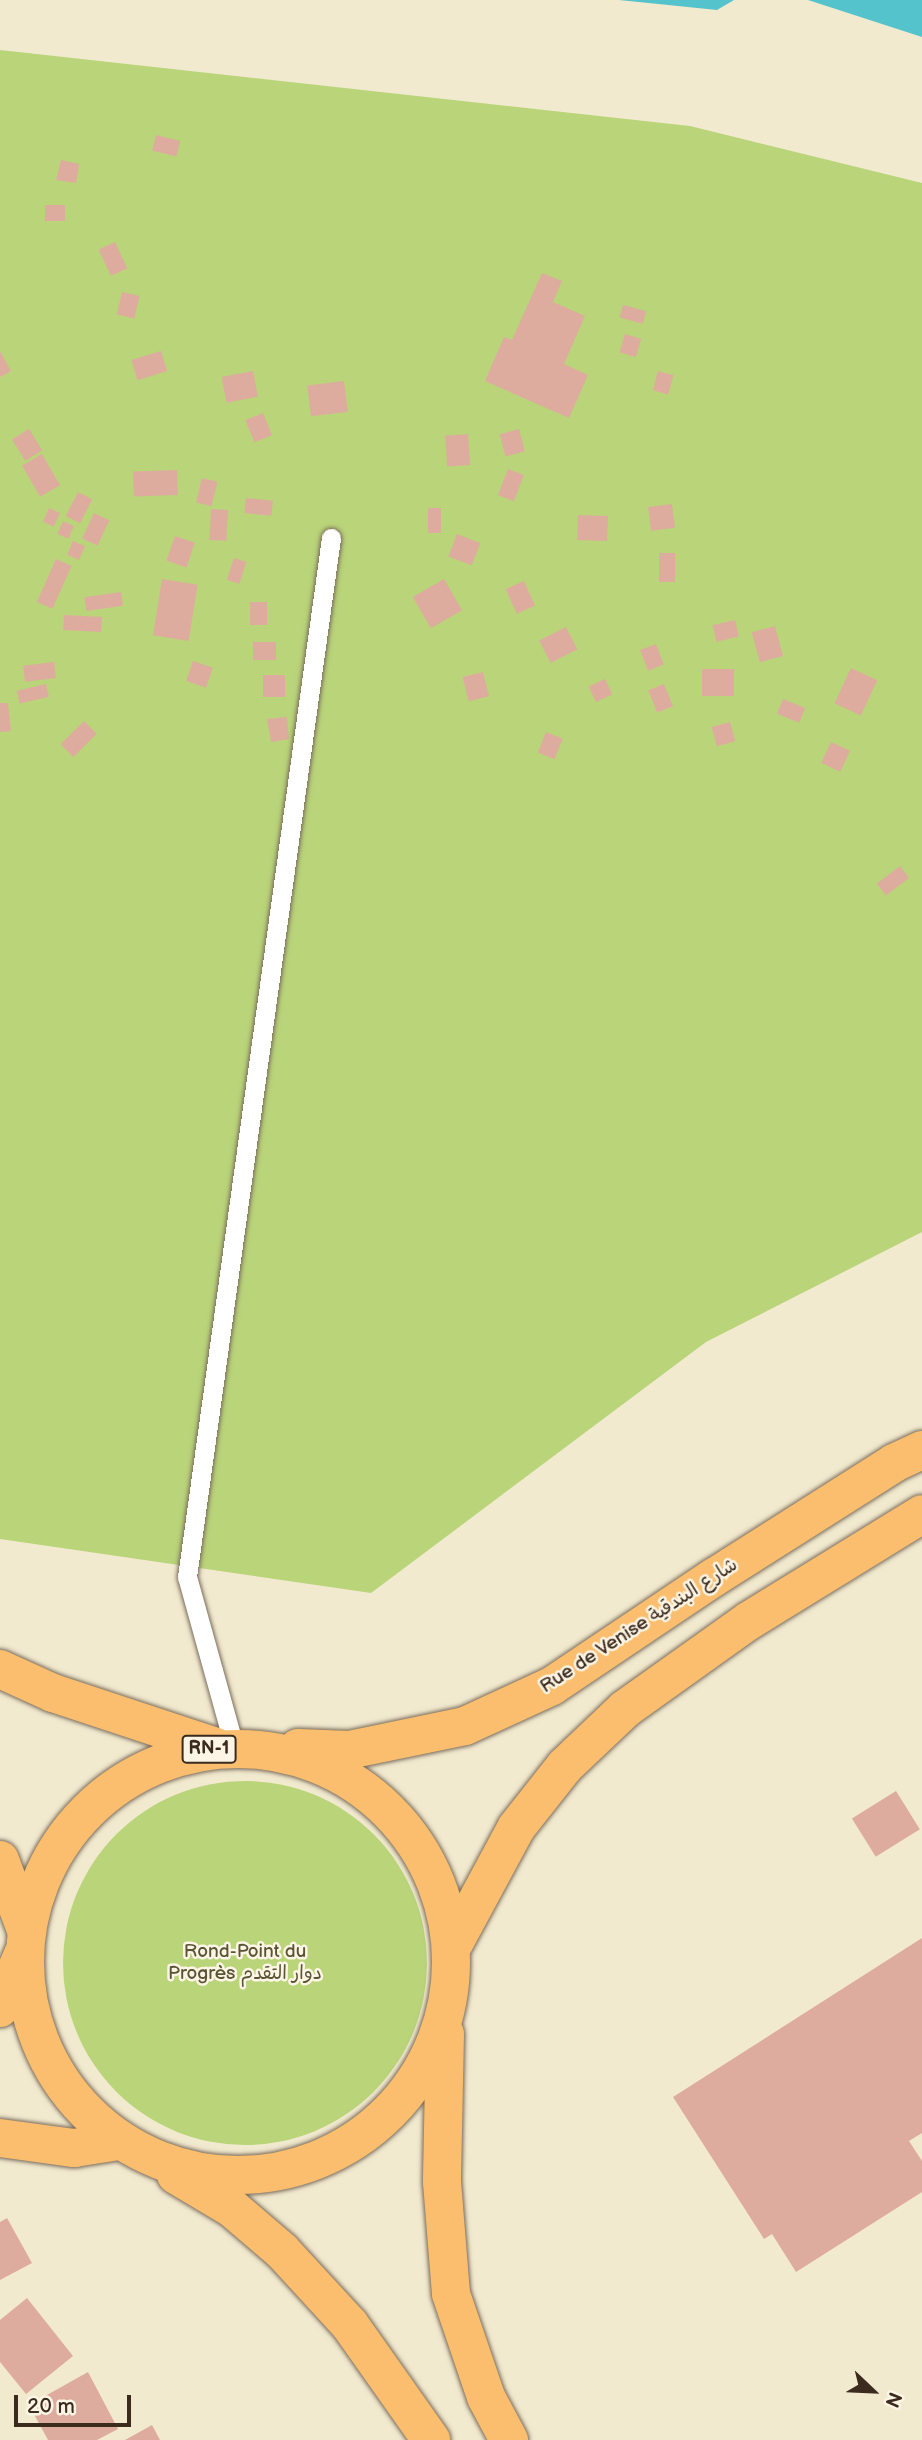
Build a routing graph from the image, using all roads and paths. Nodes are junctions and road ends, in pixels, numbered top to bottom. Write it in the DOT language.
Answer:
graph roads {
  1 [pos="331,538"];
  2 [pos="922,1450"];
  3 [pos="922,1514"];
  4 [pos="0,1669"];
  5 [pos="234,1747"];
  6 [pos="0,1860"];
  7 [pos="25,1941"];
  8 [pos="452,1947"];
  9 [pos="0,2008"];
  10 [pos="445,2015"];
  11 [pos="0,2138"];
  12 [pos="131,2149"];
  13 [pos="431,2440"];
  14 [pos="509,2440"];
  1 -- 5 [label="lane"];
  2 -- 5 [label="main road, Rue de Venise شارع البندقية"];
  3 -- 8 [label="main road"];
  4 -- 5 [label="main road, RN-1"];
  5 -- 7 [label="main road, RN-1"];
  5 -- 8 [label="main road, RN-1"];
  6 -- 7 [label="main road, RN-1"];
  7 -- 9 [label="main road"];
  7 -- 12 [label="main road, RN-1"];
  8 -- 10 [label="main road, RN-1"];
  10 -- 12 [label="main road, RN-1"];
  10 -- 14 [label="main road, RN-1"];
  11 -- 12 [label="main road"];
  12 -- 13 [label="main road, RN-1"];
}
